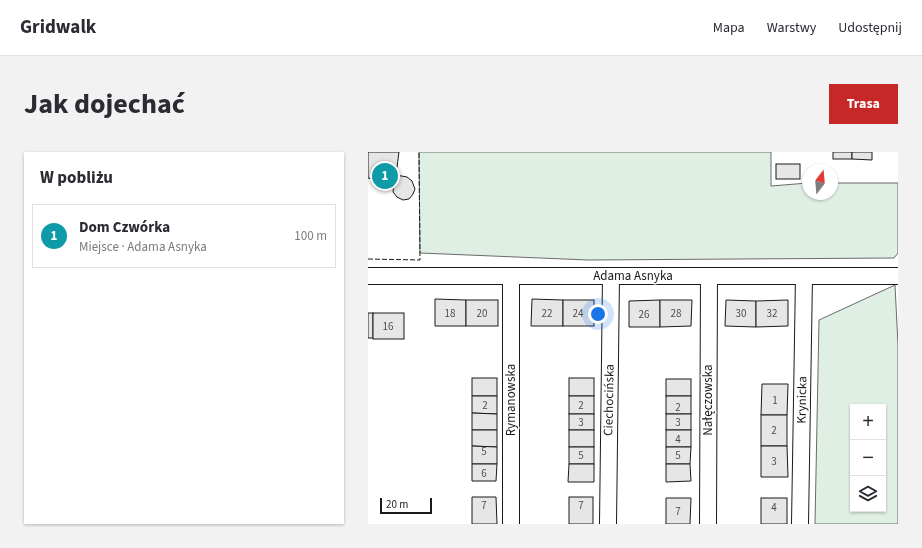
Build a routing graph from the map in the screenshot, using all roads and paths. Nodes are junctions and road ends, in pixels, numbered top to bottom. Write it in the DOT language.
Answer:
graph roads {
  1 [pos="368,276"];
  2 [pos="511,276"];
  3 [pos="610,276"];
  4 [pos="709,276"];
  5 [pos="804,276"];
  6 [pos="898,276"];
  7 [pos="511,524"];
  8 [pos="608,524"];
  9 [pos="708,524"];
  10 [pos="800,524"];
  1 -- 2 [label="street, Adama Asnyka"];
  2 -- 3 [label="street, Adama Asnyka"];
  2 -- 7 [label="street, Rymanowska"];
  3 -- 4 [label="street, Adama Asnyka"];
  3 -- 8 [label="street, Ciechocińska"];
  4 -- 5 [label="street, Adama Asnyka"];
  4 -- 9 [label="street, Nałęczowska"];
  5 -- 6 [label="street, Adama Asnyka"];
  5 -- 10 [label="street, Krynicka"];
}
